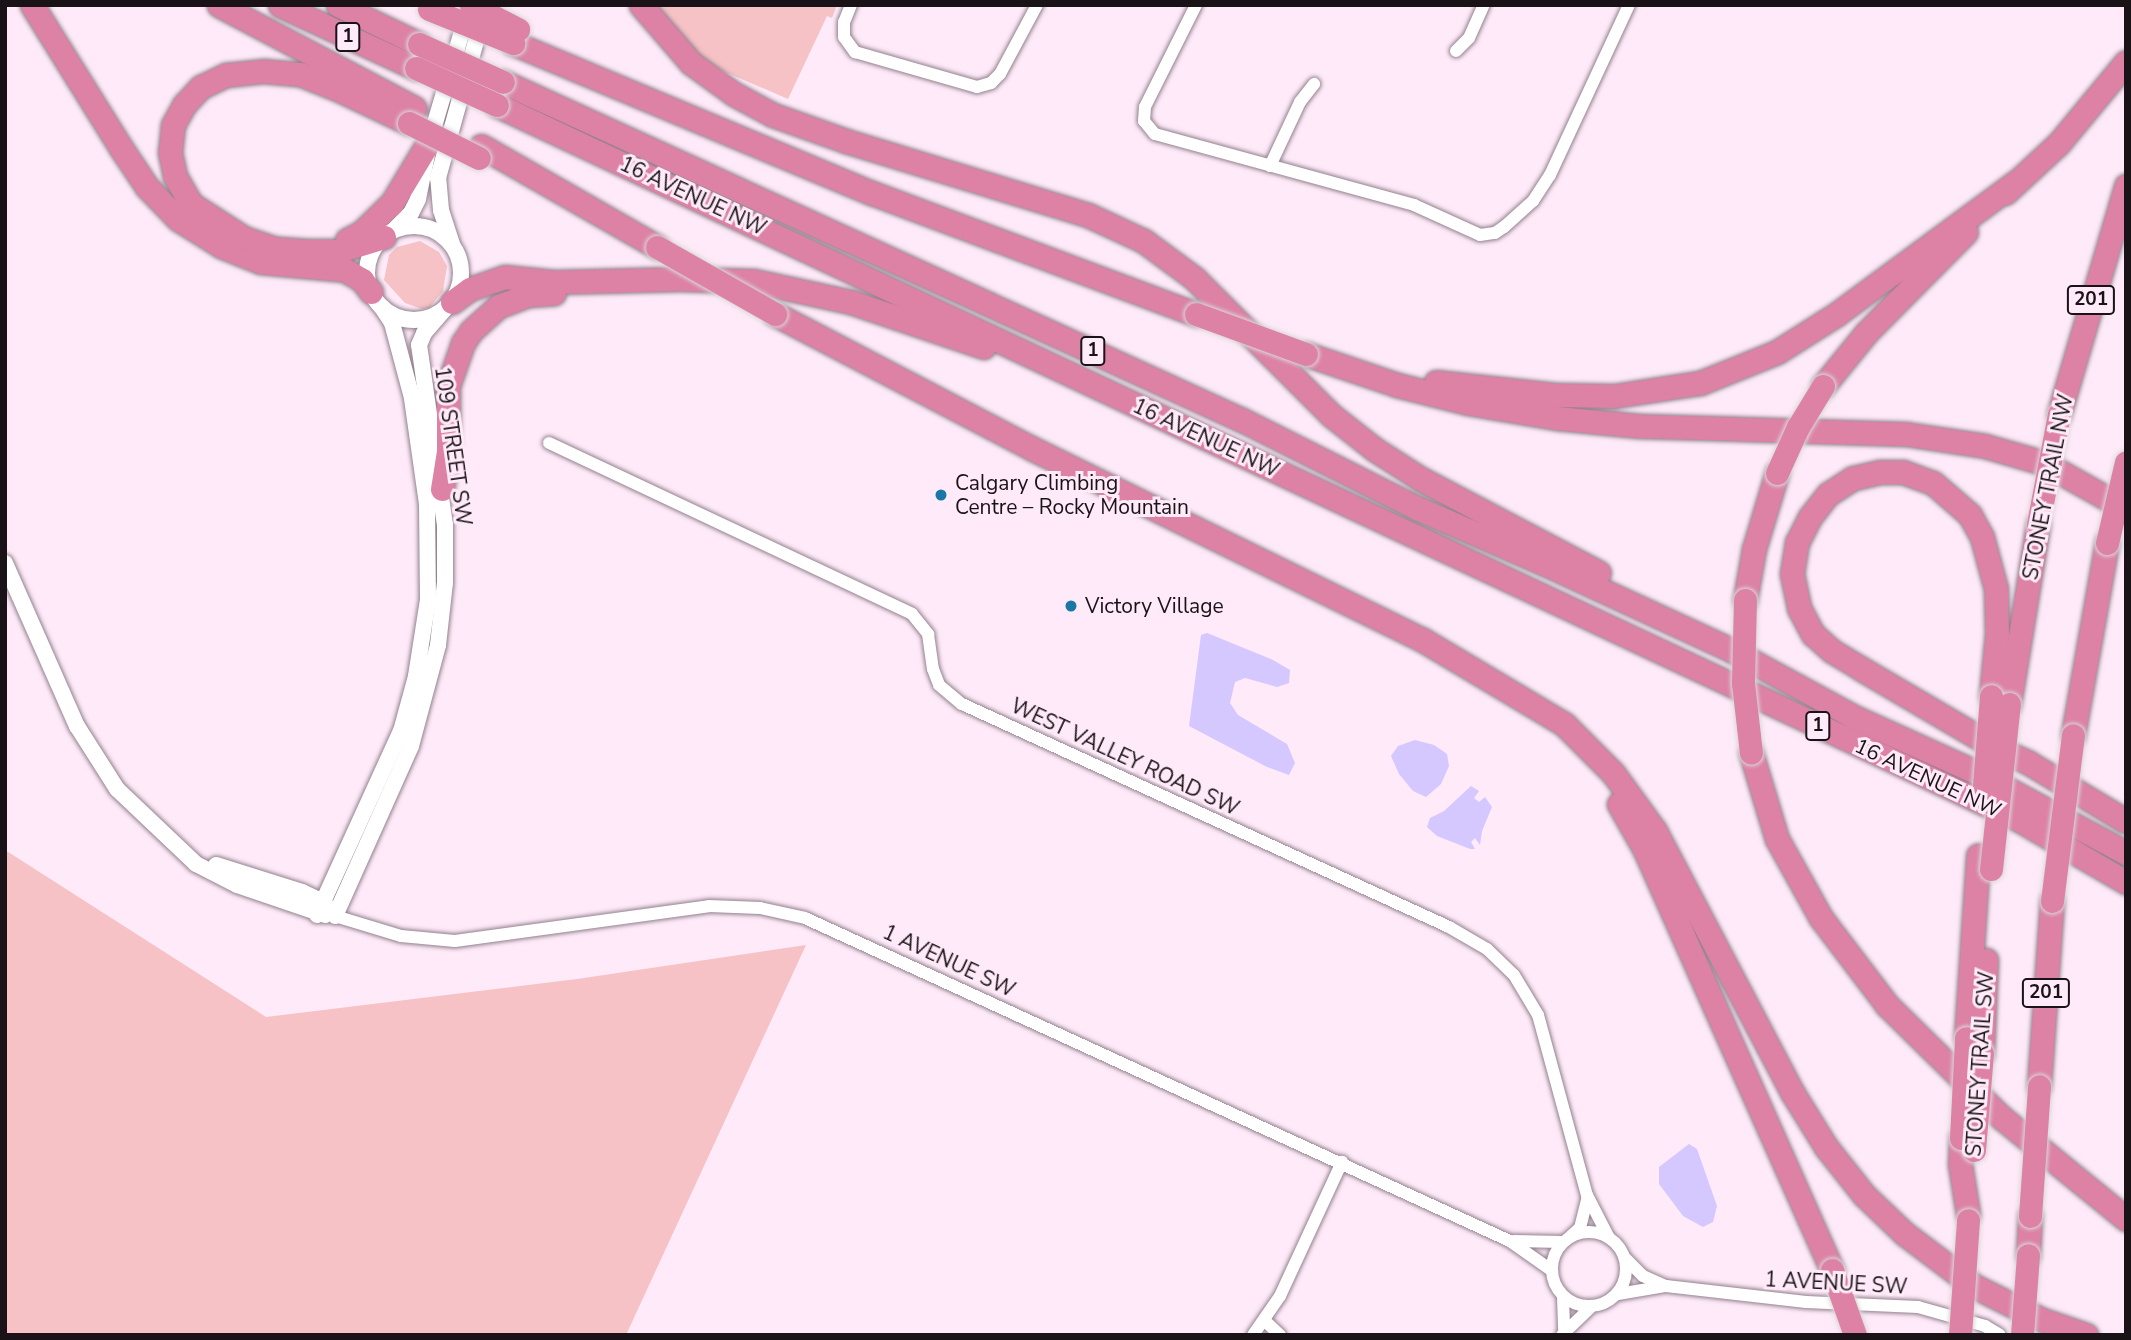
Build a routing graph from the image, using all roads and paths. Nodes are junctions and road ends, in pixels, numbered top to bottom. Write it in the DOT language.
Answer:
graph roads {
  1 [pos="32,5"];
  2 [pos="219,5"];
  3 [pos="280,5"];
  4 [pos="338,5"];
  5 [pos="486,5"];
  6 [pos="641,5"];
  7 [pos="851,5"];
  8 [pos="1037,5"];
  9 [pos="1196,5"];
  10 [pos="1484,5"];
  11 [pos="1629,5"];
  12 [pos="425,7"];
  13 [pos="469,8"];
  14 [pos="516,36"];
  15 [pos="1456,51"];
  16 [pos="2126,62"];
  17 [pos="1314,84"];
  18 [pos="500,94"];
  19 [pos="411,116"];
  20 [pos="430,140"];
  21 [pos="1270,166"];
  22 [pos="2015,183"];
  23 [pos="2126,186"];
  24 [pos="387,235"];
  25 [pos="453,247"];
  26 [pos="307,251"];
  27 [pos="617,281"];
  28 [pos="376,299"];
  29 [pos="449,305"];
  30 [pos="1307,354"];
  31 [pos="1060,370"];
  32 [pos="549,443"];
  33 [pos="2126,463"];
  34 [pos="442,489"];
  35 [pos="2126,509"];
  36 [pos="5,563"];
  37 [pos="1680,626"];
  38 [pos="1520,696"];
  39 [pos="2000,700"];
  40 [pos="1998,794"];
  41 [pos="2126,821"];
  42 [pos="2126,853"];
  43 [pos="1984,862"];
  44 [pos="2126,882"];
  45 [pos="320,908"];
  46 [pos="335,916"];
  47 [pos="1342,1162"];
  48 [pos="1587,1195"];
  49 [pos="2126,1219"];
  50 [pos="1609,1237"];
  51 [pos="1566,1240"];
  52 [pos="1510,1241"];
  53 [pos="1625,1258"];
  54 [pos="1551,1270"];
  55 [pos="1666,1286"];
  56 [pos="1618,1294"];
  57 [pos="1563,1297"];
  58 [pos="1591,1307"];
  59 [pos="1265,1321"];
  60 [pos="1563,1333"];
  61 [pos="1253,1335"];
  62 [pos="1280,1335"];
  63 [pos="1856,1335"];
  64 [pos="1960,1335"];
  65 [pos="2000,1335"];
  66 [pos="2022,1335"];
  67 [pos="2086,1335"];
  1 -- 28 [label="highway"];
  2 -- 19 [label="highway"];
  3 -- 18 [label="highway, 16 AVENUE NW / 1, bridge"];
  4 -- 18 [label="highway, 16 AVENUE NW / 1, bridge"];
  5 -- 25 [label="street"];
  6 -- 37 [label="highway"];
  7 -- 8 [label="street"];
  9 -- 21 [label="street"];
  10 -- 15 [label="street"];
  11 -- 21 [label="street"];
  12 -- 14 [label="highway, bridge"];
  13 -- 14 [label="highway, bridge"];
  13 -- 20 [label="street"];
  14 -- 30 [label="highway, bridge"];
  16 -- 22 [label="highway"];
  17 -- 21 [label="street"];
  18 -- 31 [label="highway, 16 AVENUE NW / 1"];
  18 -- 37 [label="highway, 16 AVENUE NW / 1"];
  19 -- 26 [label="highway"];
  19 -- 38 [label="highway, bridge"];
  20 -- 24 [label="street"];
  20 -- 26 [label="highway"];
  22 -- 30 [label="highway"];
  22 -- 49 [label="highway, bridge"];
  23 -- 39 [label="highway, STONEY TRAIL NW / 201, bridge"];
  24 -- 25 [label="street"];
  24 -- 26 [label="highway"];
  24 -- 28 [label="street"];
  25 -- 29 [label="street"];
  27 -- 29 [label="highway"];
  27 -- 31 [label="highway"];
  27 -- 34 [label="highway"];
  28 -- 29 [label="street"];
  28 -- 45 [label="street, 109 STREET SW"];
  29 -- 34 [label="street, 109 STREET SW"];
  30 -- 35 [label="highway"];
  31 -- 44 [label="highway, 16 AVENUE NW / 1"];
  32 -- 48 [label="street, WEST VALLEY ROAD SW"];
  33 -- 66 [label="highway, 201, bridge"];
  34 -- 46 [label="street, 109 STREET SW"];
  36 -- 45 [label="street"];
  37 -- 42 [label="highway, 16 AVENUE NW / 1"];
  38 -- 63 [label="highway, bridge"];
  38 -- 67 [label="highway"];
  39 -- 40 [label="highway, STONEY TRAIL NW / 201, bridge"];
  39 -- 41 [label="highway"];
  39 -- 43 [label="highway, bridge"];
  40 -- 43 [label="highway, STONEY TRAIL SW / 201, bridge"];
  43 -- 64 [label="highway, STONEY TRAIL SW / 201, bridge"];
  45 -- 46 [label="street"];
  46 -- 47 [label="street, 1 AVENUE SW"];
  47 -- 52 [label="street, 1 AVENUE SW"];
  47 -- 59 [label="street"];
  48 -- 50 [label="street, WEST VALLEY ROAD SW"];
  48 -- 51 [label="street, WEST VALLEY ROAD SW"];
  50 -- 51 [label="street"];
  50 -- 53 [label="street"];
  51 -- 52 [label="street, 1 AVENUE SW"];
  51 -- 54 [label="street"];
  52 -- 54 [label="street, 1 AVENUE SW"];
  53 -- 55 [label="street, 1 AVENUE SW"];
  53 -- 56 [label="street"];
  54 -- 57 [label="street"];
  55 -- 56 [label="street, 1 AVENUE SW"];
  55 -- 65 [label="street, 1 AVENUE SW"];
  56 -- 58 [label="street"];
  57 -- 58 [label="street"];
  57 -- 60 [label="street"];
  58 -- 60 [label="street"];
  59 -- 61 [label="street"];
  59 -- 62 [label="street"];
}
